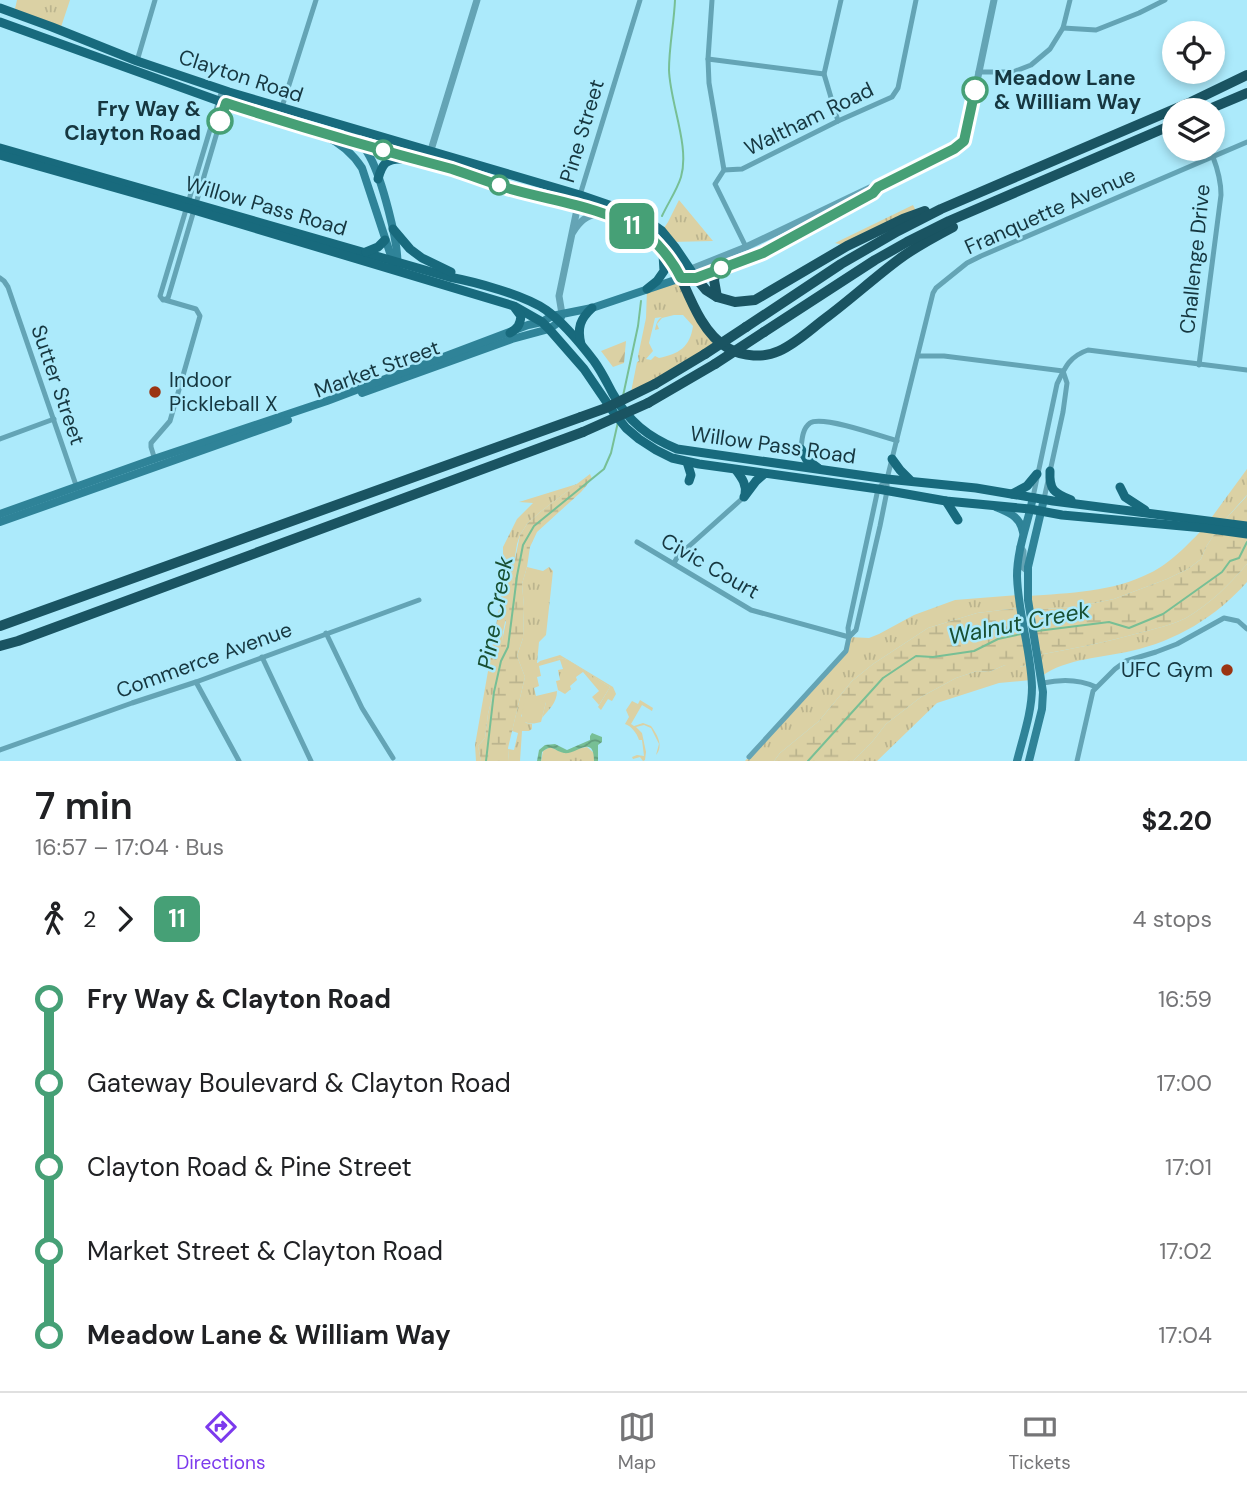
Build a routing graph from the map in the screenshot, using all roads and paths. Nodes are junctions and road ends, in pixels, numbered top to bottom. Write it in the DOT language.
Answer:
graph roads {
  1 [pos="155,0"];
  2 [pos="316,0"];
  3 [pos="477,0"];
  4 [pos="640,0"];
  5 [pos="712,0"];
  6 [pos="839,0"];
  7 [pos="916,0"];
  8 [pos="994,0"];
  9 [pos="1070,0"];
  10 [pos="1165,0"];
  11 [pos="1,8"];
  12 [pos="0,21"];
  13 [pos="1063,28"];
  14 [pos="708,59"];
  15 [pos="137,61"];
  16 [pos="134,72"];
  17 [pos="978,72"];
  18 [pos="824,74"];
  19 [pos="1247,75"];
  20 [pos="226,91"];
  21 [pos="1247,93"];
  22 [pos="222,102"];
  23 [pos="1225,102"];
  24 [pos="282,109"];
  25 [pos="838,121"];
  26 [pos="346,127"];
  27 [pos="310,129"];
  28 [pos="1162,129"];
  29 [pos="1247,142"];
  30 [pos="362,144"];
  31 [pos="0,148"];
  32 [pos="431,151"];
  33 [pos="1225,151"];
  34 [pos="0,155"];
  35 [pos="1201,161"];
  36 [pos="1214,161"];
  37 [pos="428,163"];
  38 [pos="476,165"];
  39 [pos="453,170"];
  40 [pos="724,170"];
  41 [pos="378,179"];
  42 [pos="1011,179"];
  43 [pos="878,187"];
  44 [pos="1017,192"];
  45 [pos="580,195"];
  46 [pos="192,206"];
  47 [pos="577,206"];
  48 [pos="598,213"];
  49 [pos="393,229"];
  50 [pos="279,235"];
  51 [pos="571,235"];
  52 [pos="309,236"];
  53 [pos="385,240"];
  54 [pos="746,247"];
  55 [pos="661,249"];
  56 [pos="365,252"];
  57 [pos="395,264"];
  58 [pos="717,269"];
  59 [pos="693,273"];
  60 [pos="0,278"];
  61 [pos="681,278"];
  62 [pos="468,280"];
  63 [pos="647,289"];
  64 [pos="718,297"];
  65 [pos="514,306"];
  66 [pos="592,308"];
  67 [pos="558,317"];
  68 [pos="545,325"];
  69 [pos="510,333"];
  70 [pos="476,346"];
  71 [pos="581,346"];
  72 [pos="918,356"];
  73 [pos="455,360"];
  74 [pos="427,363"];
  75 [pos="1199,365"];
  76 [pos="1247,370"];
  77 [pos="1063,371"];
  78 [pos="620,413"];
  79 [pos="54,419"];
  80 [pos="0,439"];
  81 [pos="897,440"];
  82 [pos="801,449"];
  83 [pos="892,459"];
  84 [pos="687,462"];
  85 [pos="156,463"];
  86 [pos="736,470"];
  87 [pos="819,470"];
  88 [pos="1050,471"];
  89 [pos="764,474"];
  90 [pos="1037,474"];
  91 [pos="887,479"];
  92 [pos="689,481"];
  93 [pos="912,481"];
  94 [pos="1120,488"];
  95 [pos="78,490"];
  96 [pos="883,490"];
  97 [pos="1012,494"];
  98 [pos="744,497"];
  99 [pos="1032,497"];
  100 [pos="1044,499"];
  101 [pos="946,501"];
  102 [pos="1079,503"];
  103 [pos="993,506"];
  104 [pos="1030,509"];
  105 [pos="1041,511"];
  106 [pos="1149,513"];
  107 [pos="2,515"];
  108 [pos="958,520"];
  109 [pos="1207,524"];
  110 [pos="1247,526"];
  111 [pos="1247,534"];
  112 [pos="1023,537"];
  113 [pos="636,542"];
  114 [pos="1020,547"];
  115 [pos="674,563"];
  116 [pos="1028,571"];
  117 [pos="419,600"];
  118 [pos="0,626"];
  119 [pos="1247,629"];
  120 [pos="326,633"];
  121 [pos="849,637"];
  122 [pos="0,648"];
  123 [pos="262,657"];
  124 [pos="196,682"];
  125 [pos="1043,683"];
  126 [pos="1096,687"];
  127 [pos="0,750"];
  128 [pos="749,757"];
  129 [pos="393,758"];
  130 [pos="310,759"];
  131 [pos="239,761"];
  132 [pos="302,761"];
  133 [pos="1017,761"];
  134 [pos="1030,761"];
  135 [pos="1077,761"];
  1 -- 15 [label="street"];
  2 -- 24 [label="street"];
  3 -- 32 [label="street"];
  4 -- 45 [label="street, Pine Street"];
  5 -- 14 [label="street"];
  6 -- 18 [label="street"];
  7 -- 25 [label="street, Waltham Road"];
  8 -- 17 [label="street"];
  9 -- 13 [label="street"];
  10 -- 13 [label="street"];
  11 -- 12 [label="street"];
  11 -- 15 [label="main road, Clayton Road"];
  12 -- 16 [label="main road, Clayton Road"];
  13 -- 17 [label="street"];
  14 -- 18 [label="street"];
  14 -- 40 [label="street"];
  15 -- 16 [label="street"];
  15 -- 20 [label="main road, Clayton Road"];
  16 -- 22 [label="main road, Clayton Road"];
  17 -- 43 [label="street, Market Street"];
  18 -- 25 [label="street"];
  19 -- 42 [label="highway"];
  20 -- 22 [label="street"];
  20 -- 24 [label="main road, Clayton Road"];
  21 -- 23 [label="highway"];
  22 -- 27 [label="main road, Clayton Road"];
  22 -- 46 [label="street"];
  24 -- 26 [label="main road, Clayton Road"];
  25 -- 40 [label="street, Waltham Road"];
  26 -- 30 [label="main road"];
  26 -- 32 [label="main road, Clayton Road"];
  27 -- 30 [label="main road, Clayton Road"];
  27 -- 53 [label="main road"];
  28 -- 44 [label="highway"];
  29 -- 33 [label="street, Franquette Avenue"];
  30 -- 37 [label="main road, Clayton Road"];
  30 -- 41 [label="main road"];
  31 -- 46 [label="main road, Willow Pass Road"];
  32 -- 37 [label="street"];
  32 -- 38 [label="main road, Clayton Road"];
  34 -- 46 [label="main road, Willow Pass Road"];
  35 -- 72 [label="street, Franquette Avenue"];
  36 -- 75 [label="street, Challenge Drive"];
  37 -- 39 [label="main road, Clayton Road"];
  37 -- 41 [label="main road"];
  38 -- 39 [label="main road, Clayton Road"];
  38 -- 45 [label="main road, Clayton Road"];
  39 -- 47 [label="main road, Clayton Road"];
  40 -- 54 [label="street"];
  41 -- 49 [label="main road"];
  42 -- 64 [label="highway"];
  42 -- 118 [label="highway, bridge"];
  43 -- 54 [label="street, Market Street"];
  43 -- 58 [label="street, Market Street"];
  44 -- 61 [label="highway"];
  44 -- 122 [label="highway, bridge"];
  45 -- 47 [label="street, Pine Street"];
  45 -- 59 [label="main road, Clayton Road"];
  46 -- 50 [label="main road, Willow Pass Road"];
  46 -- 52 [label="main road, Willow Pass Road"];
  46 -- 85 [label="street"];
  47 -- 48 [label="main road, Clayton Road"];
  47 -- 51 [label="street, Pine Street"];
  48 -- 51 [label="street"];
  48 -- 55 [label="main road, Clayton Road"];
  49 -- 57 [label="main road"];
  49 -- 62 [label="main road"];
  50 -- 52 [label="main road"];
  50 -- 57 [label="main road, Willow Pass Road"];
  51 -- 67 [label="street, Pine Street"];
  52 -- 56 [label="main road, Willow Pass Road"];
  53 -- 56 [label="main road"];
  53 -- 57 [label="main road"];
  54 -- 59 [label="street, Market Street"];
  55 -- 61 [label="main road, Clayton Road"];
  55 -- 63 [label="main road"];
  56 -- 57 [label="main road, Willow Pass Road"];
  57 -- 62 [label="main road, Willow Pass Road"];
  57 -- 65 [label="main road, Willow Pass Road"];
  58 -- 59 [label="street, Market Street"];
  58 -- 64 [label="highway"];
  59 -- 61 [label="main road, Market Street"];
  59 -- 64 [label="highway"];
  60 -- 79 [label="street, Sutter Street"];
  61 -- 63 [label="main road, Market Street"];
  62 -- 67 [label="main road, Willow Pass Road"];
  63 -- 66 [label="main road, Market Street"];
  65 -- 68 [label="main road, Willow Pass Road"];
  65 -- 69 [label="main road"];
  66 -- 67 [label="main road, Market Street"];
  66 -- 71 [label="main road"];
  67 -- 68 [label="main road, Market Street"];
  67 -- 71 [label="main road, Willow Pass Road"];
  68 -- 69 [label="main road, Market Street"];
  68 -- 73 [label="main road, Market Street"];
  68 -- 78 [label="main road, Willow Pass Road"];
  69 -- 70 [label="main road, Market Street"];
  70 -- 73 [label="main road"];
  70 -- 74 [label="main road, Market Street"];
  71 -- 78 [label="main road, Willow Pass Road"];
  72 -- 77 [label="street"];
  72 -- 81 [label="street, Franquette Avenue"];
  73 -- 74 [label="main road"];
  73 -- 85 [label="main road, Market Street"];
  74 -- 85 [label="main road, Market Street"];
  75 -- 76 [label="street"];
  75 -- 77 [label="street"];
  77 -- 88 [label="street"];
  77 -- 90 [label="street"];
  78 -- 84 [label="main road, Willow Pass Road"];
  78 -- 87 [label="main road, Willow Pass Road"];
  79 -- 80 [label="street"];
  79 -- 95 [label="street, Sutter Street"];
  81 -- 82 [label="street"];
  81 -- 83 [label="street, Franquette Avenue"];
  82 -- 87 [label="main road"];
  83 -- 91 [label="street, Franquette Avenue"];
  83 -- 93 [label="main road"];
  84 -- 86 [label="main road, Willow Pass Road"];
  84 -- 92 [label="main road"];
  85 -- 95 [label="main road, Market Street"];
  86 -- 89 [label="main road, Willow Pass Road"];
  86 -- 98 [label="main road"];
  87 -- 91 [label="main road, Willow Pass Road"];
  88 -- 100 [label="street"];
  88 -- 102 [label="main road"];
  89 -- 96 [label="main road, Willow Pass Road"];
  89 -- 98 [label="main road"];
  90 -- 97 [label="main road"];
  90 -- 99 [label="street"];
  91 -- 93 [label="main road, Willow Pass Road"];
  91 -- 96 [label="street"];
  93 -- 97 [label="main road, Willow Pass Road"];
  94 -- 106 [label="main road"];
  95 -- 107 [label="main road, Market Street"];
  96 -- 101 [label="main road, Willow Pass Road"];
  96 -- 121 [label="street"];
  96 -- 121 [label="street"];
  97 -- 99 [label="main road, Willow Pass Road"];
  98 -- 115 [label="street"];
  99 -- 100 [label="main road, Willow Pass Road"];
  99 -- 104 [label="main road"];
  100 -- 102 [label="main road, Willow Pass Road"];
  100 -- 105 [label="main road"];
  101 -- 103 [label="main road, Willow Pass Road"];
  101 -- 108 [label="main road"];
  102 -- 106 [label="main road, Willow Pass Road"];
  103 -- 104 [label="main road, Willow Pass Road"];
  103 -- 112 [label="main road"];
  104 -- 105 [label="main road, Willow Pass Road"];
  104 -- 112 [label="main road"];
  105 -- 109 [label="main road, Willow Pass Road"];
  105 -- 116 [label="main road"];
  106 -- 109 [label="main road, Willow Pass Road"];
  109 -- 110 [label="main road, Willow Pass Road"];
  109 -- 111 [label="main road, Willow Pass Road"];
  112 -- 114 [label="main road"];
  113 -- 115 [label="street, Civic Court"];
  114 -- 116 [label="street"];
  114 -- 133 [label="main road"];
  115 -- 121 [label="street, Civic Court"];
  116 -- 125 [label="main road"];
  117 -- 120 [label="street, Commerce Avenue"];
  119 -- 126 [label="street"];
  120 -- 123 [label="street, Commerce Avenue"];
  120 -- 129 [label="street"];
  121 -- 128 [label="street"];
  123 -- 124 [label="street, Commerce Avenue"];
  123 -- 130 [label="street"];
  124 -- 127 [label="street, Commerce Avenue"];
  124 -- 131 [label="street"];
  125 -- 126 [label="street"];
  125 -- 134 [label="main road"];
  126 -- 135 [label="street"];
  130 -- 132 [label="street"];
}
